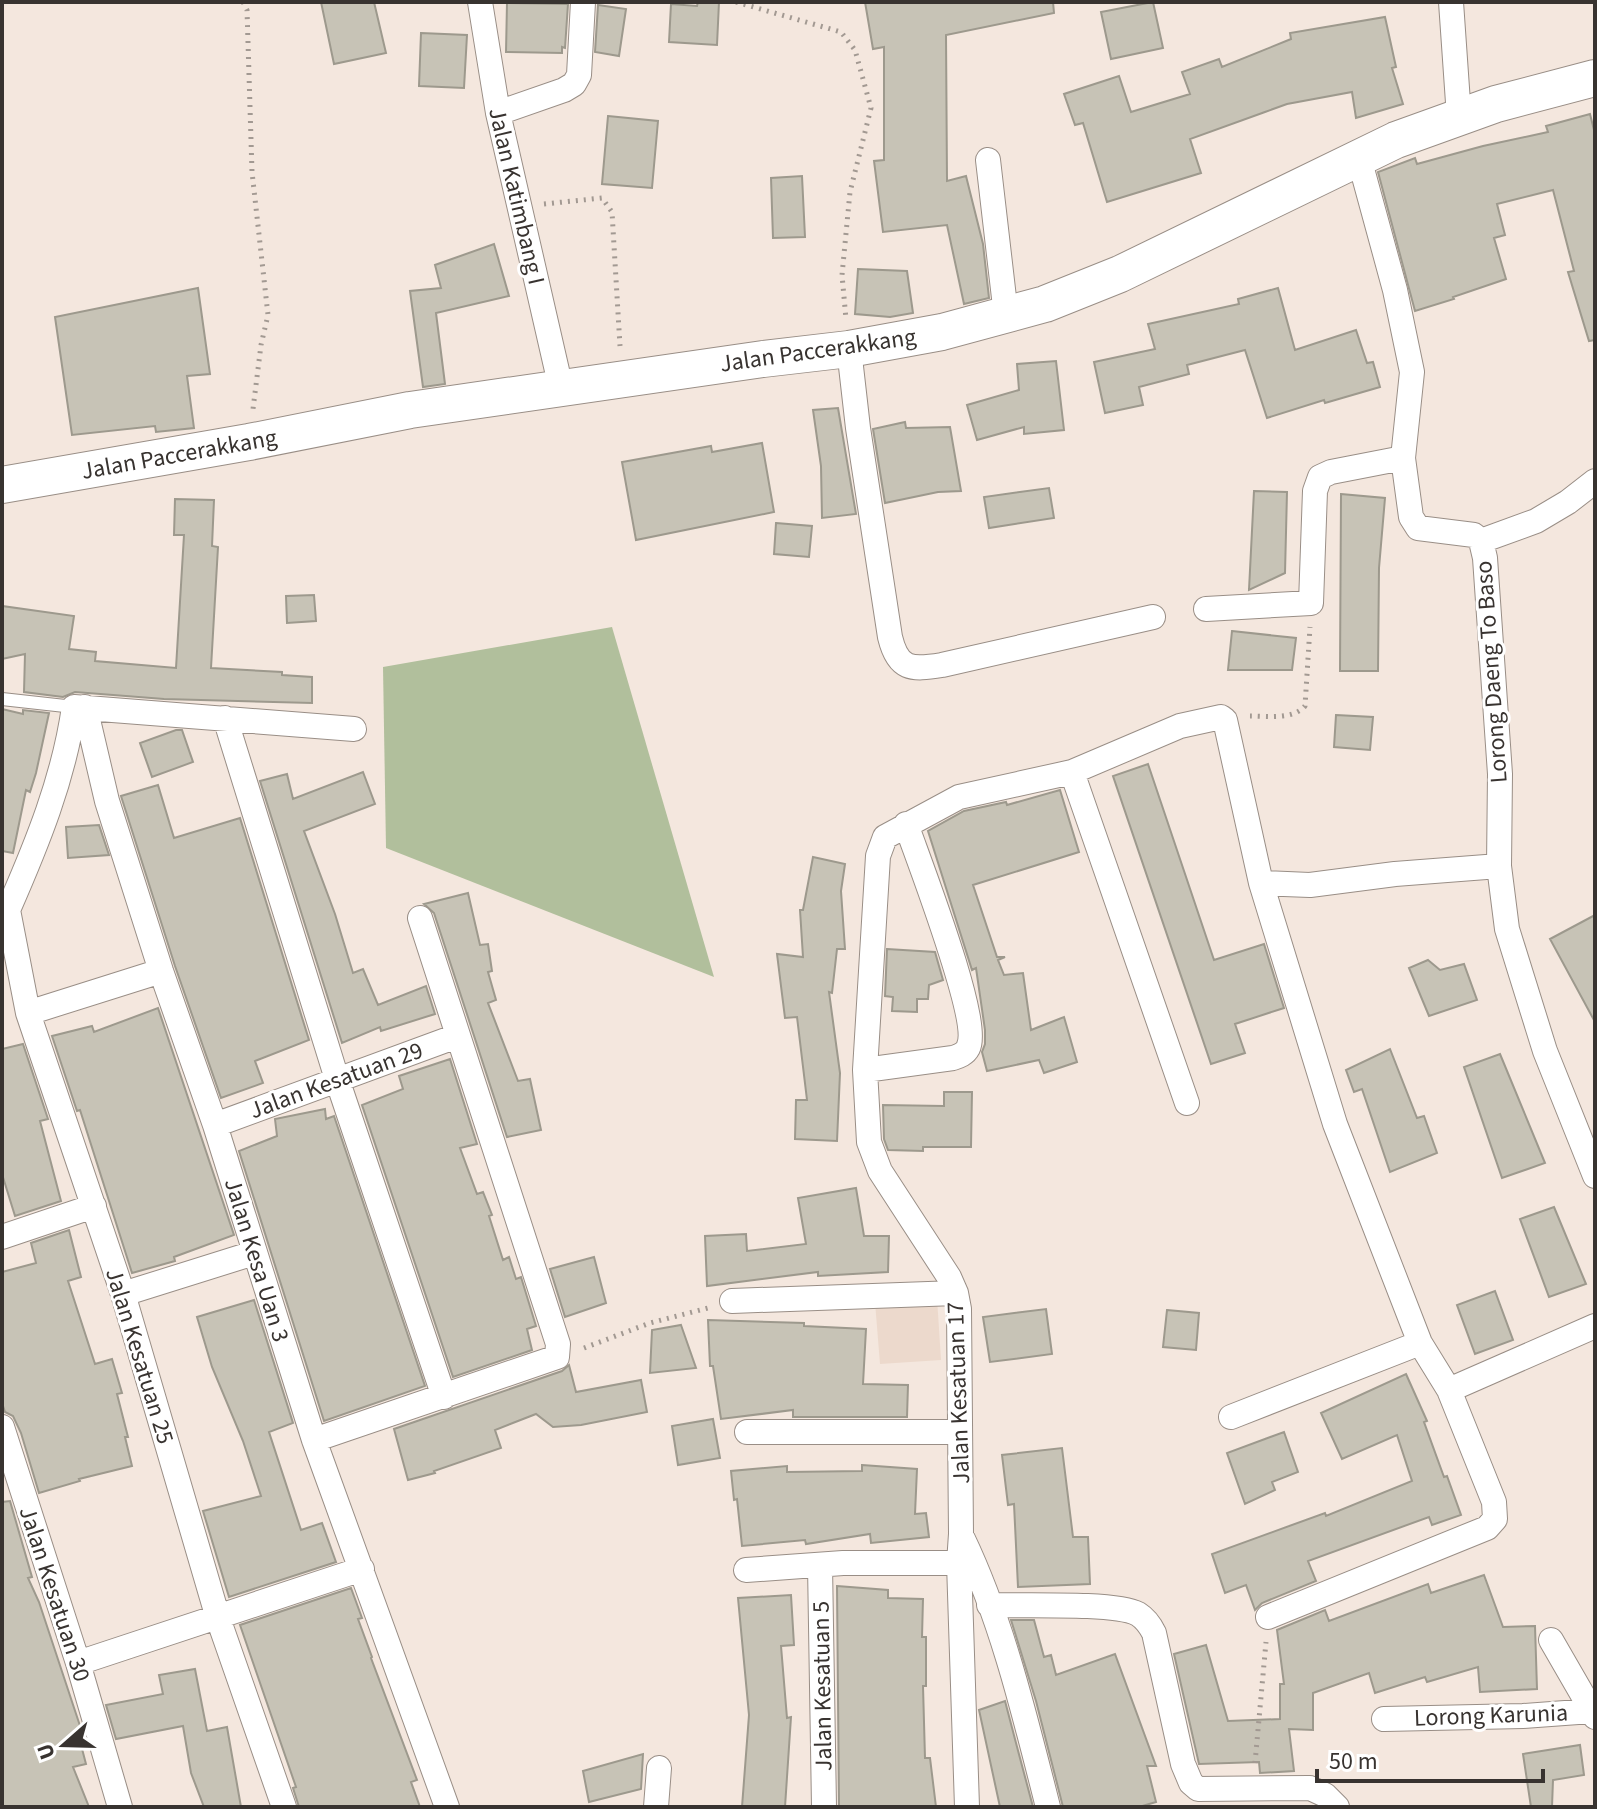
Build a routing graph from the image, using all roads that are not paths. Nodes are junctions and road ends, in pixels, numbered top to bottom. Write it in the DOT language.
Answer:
graph roads {
  1 [pos="480,2"];
  2 [pos="583,2"];
  3 [pos="1451,2"];
  4 [pos="1595,78"];
  5 [pos="498,113"];
  6 [pos="1459,117"];
  7 [pos="1359,158"];
  8 [pos="988,160"];
  9 [pos="1006,315"];
  10 [pos="849,349"];
  11 [pos="561,388"];
  12 [pos="1403,458"];
  13 [pos="1595,481"];
  14 [pos="2,485"];
  15 [pos="1481,541"];
  16 [pos="1206,609"];
  17 [pos="1153,617"];
  18 [pos="2,699"];
  19 [pos="79,707"];
  20 [pos="225,718"];
  21 [pos="354,729"];
  22 [pos="1072,772"];
  23 [pos="906,824"];
  24 [pos="1499,866"];
  25 [pos="1261,883"];
  26 [pos="5,908"];
  27 [pos="420,918"];
  28 [pos="161,971"];
  29 [pos="28,1013"];
  30 [pos="457,1036"];
  31 [pos="865,1070"];
  32 [pos="337,1079"];
  33 [pos="1187,1103"];
  34 [pos="215,1125"];
  35 [pos="1595,1176"];
  36 [pos="94,1206"];
  37 [pos="2,1237"];
  38 [pos="254,1253"];
  39 [pos="956,1293"];
  40 [pos="123,1294"];
  41 [pos="732,1301"];
  42 [pos="1595,1326"];
  43 [pos="1420,1343"];
  44 [pos="1449,1390"];
  45 [pos="444,1397"];
  46 [pos="1231,1417"];
  47 [pos="2,1427"];
  48 [pos="747,1432"];
  49 [pos="959,1432"];
  50 [pos="314,1440"];
  51 [pos="13,1496"];
  52 [pos="961,1534"];
  53 [pos="959,1563"];
  54 [pos="820,1565"];
  55 [pos="362,1569"];
  56 [pos="746,1570"];
  57 [pos="989,1605"];
  58 [pos="1268,1617"];
  59 [pos="218,1618"];
  60 [pos="1551,1640"];
  61 [pos="78,1663"];
  62 [pos="1594,1714"];
  63 [pos="1384,1719"];
  64 [pos="659,1768"];
  65 [pos="120,1807"];
  66 [pos="284,1807"];
  67 [pos="447,1807"];
  68 [pos="656,1807"];
  69 [pos="824,1807"];
  70 [pos="967,1807"];
  71 [pos="1048,1807"];
  72 [pos="1337,1807"];
  1 -- 5 [label="street, Jalan Katimbang I"];
  2 -- 5 [label="street"];
  3 -- 6 [label="street"];
  4 -- 6 [label="main road, Jalan Paccerakkang"];
  5 -- 11 [label="street, Jalan Katimbang I"];
  6 -- 7 [label="main road, Jalan Paccerakkang"];
  7 -- 9 [label="main road, Jalan Paccerakkang"];
  7 -- 12 [label="street, Lorong Daeng To Baso"];
  8 -- 9 [label="street"];
  9 -- 10 [label="main road, Jalan Paccerakkang"];
  10 -- 11 [label="main road, Jalan Paccerakkang"];
  10 -- 17 [label="street"];
  11 -- 14 [label="main road, Jalan Paccerakkang"];
  12 -- 15 [label="street, Lorong Daeng To Baso"];
  12 -- 16 [label="street"];
  13 -- 15 [label="street"];
  15 -- 24 [label="street, Lorong Daeng To Baso"];
  18 -- 19 [label="lane"];
  19 -- 20 [label="street"];
  19 -- 26 [label="street"];
  19 -- 28 [label="street, Jalan Kesa Uan 3"];
  20 -- 21 [label="street"];
  20 -- 32 [label="street"];
  22 -- 23 [label="street, Jalan Kesatuan 17"];
  22 -- 25 [label="street, Jalan Kesatuan 17"];
  22 -- 33 [label="street"];
  23 -- 31 [label="street, Jalan Kesatuan 17"];
  23 -- 31 [label="street"];
  24 -- 25 [label="street"];
  24 -- 35 [label="street, Lorong Daeng To Baso"];
  25 -- 43 [label="street"];
  26 -- 29 [label="street, Jalan Kesatuan 25"];
  27 -- 30 [label="street"];
  28 -- 29 [label="street"];
  28 -- 34 [label="street, Jalan Kesa Uan 3"];
  29 -- 36 [label="street, Jalan Kesatuan 25"];
  30 -- 32 [label="street, Jalan Kesatuan 29"];
  30 -- 45 [label="street"];
  31 -- 39 [label="street, Jalan Kesatuan 17"];
  32 -- 34 [label="street, Jalan Kesatuan 29"];
  32 -- 45 [label="street"];
  34 -- 38 [label="street, Jalan Kesa Uan 3"];
  36 -- 37 [label="street"];
  36 -- 40 [label="street, Jalan Kesatuan 25"];
  38 -- 40 [label="street"];
  38 -- 50 [label="street, Jalan Kesa Uan 3"];
  39 -- 41 [label="street"];
  39 -- 49 [label="street, Jalan Kesatuan 17"];
  40 -- 59 [label="street, Jalan Kesatuan 25"];
  42 -- 44 [label="street"];
  43 -- 44 [label="street"];
  43 -- 46 [label="street"];
  44 -- 58 [label="street"];
  45 -- 50 [label="street"];
  47 -- 51 [label="street, Jalan Kesatuan 30"];
  48 -- 49 [label="street"];
  49 -- 52 [label="street, Jalan Kesatuan 17"];
  50 -- 55 [label="street, Jalan Kesa Uan 3"];
  51 -- 61 [label="street, Jalan Kesatuan 30"];
  52 -- 53 [label="street, Jalan Kesatuan 17"];
  52 -- 57 [label="street"];
  53 -- 54 [label="street"];
  53 -- 70 [label="street, Jalan Kesatuan 17"];
  54 -- 56 [label="street"];
  54 -- 69 [label="street, Jalan Kesatuan 5"];
  55 -- 59 [label="street"];
  55 -- 67 [label="street, Jalan Kesa Uan 3"];
  57 -- 71 [label="street"];
  57 -- 72 [label="street"];
  59 -- 61 [label="street"];
  59 -- 66 [label="street, Jalan Kesatuan 25"];
  60 -- 62 [label="street"];
  61 -- 65 [label="street, Jalan Kesatuan 30"];
  62 -- 63 [label="street, Lorong Karunia"];
  64 -- 68 [label="street"];
}
